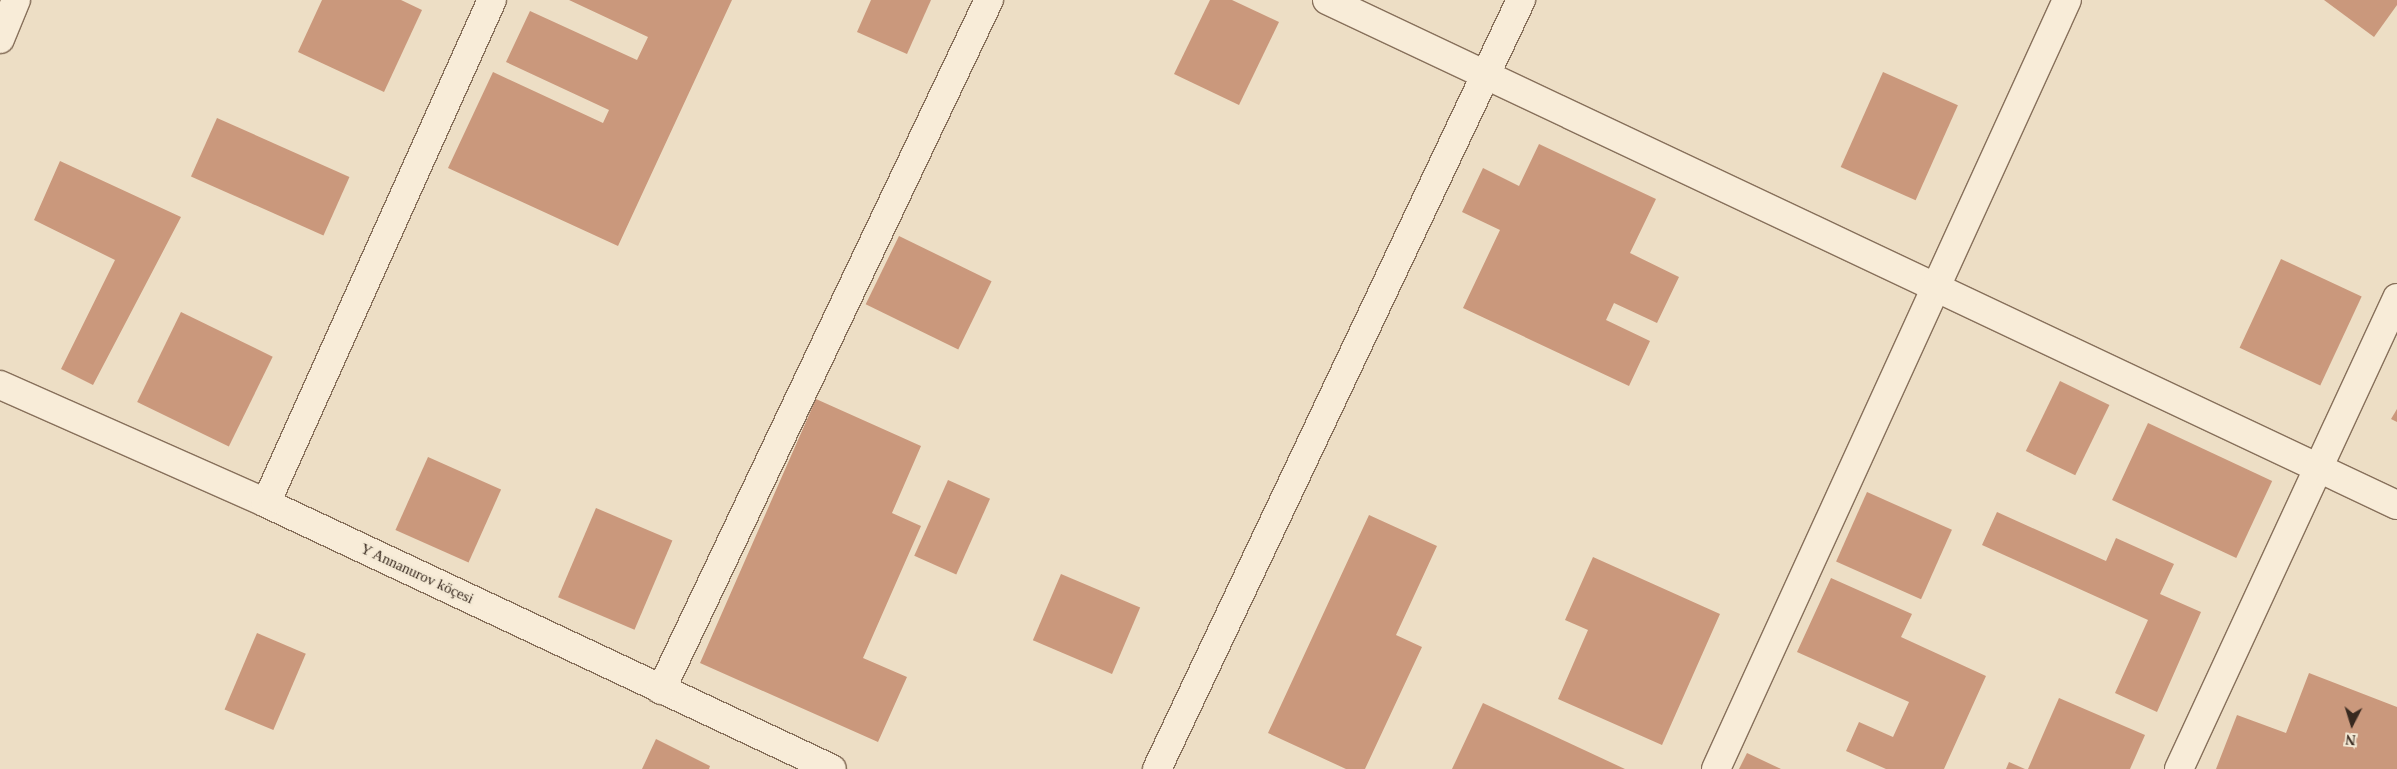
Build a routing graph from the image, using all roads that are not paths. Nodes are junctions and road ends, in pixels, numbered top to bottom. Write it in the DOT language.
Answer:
graph roads {
  1 [pos="16,0"];
  2 [pos="492,0"];
  3 [pos="989,0"];
  4 [pos="1327,0"];
  5 [pos="1521,0"];
  6 [pos="2066,0"];
  7 [pos="0,39"];
  8 [pos="1485,76"];
  9 [pos="1936,286"];
  10 [pos="2397,298"];
  11 [pos="0,385"];
  12 [pos="2319,468"];
  13 [pos="266,503"];
  14 [pos="2397,505"];
  15 [pos="661,690"];
  16 [pos="832,769"];
  17 [pos="1157,769"];
  18 [pos="1716,769"];
  19 [pos="2179,769"];
  1 -- 7 [label="street"];
  2 -- 13 [label="street"];
  3 -- 15 [label="street"];
  4 -- 8 [label="street"];
  5 -- 8 [label="street"];
  6 -- 9 [label="street"];
  8 -- 9 [label="street"];
  8 -- 17 [label="street"];
  9 -- 12 [label="street"];
  9 -- 18 [label="street"];
  10 -- 12 [label="street"];
  11 -- 13 [label="street, Y Annanurov köçesi"];
  12 -- 14 [label="street"];
  12 -- 19 [label="street"];
  13 -- 15 [label="street, Y Annanurov köçesi"];
  15 -- 16 [label="street, Y Annanurov köçesi"];
}
